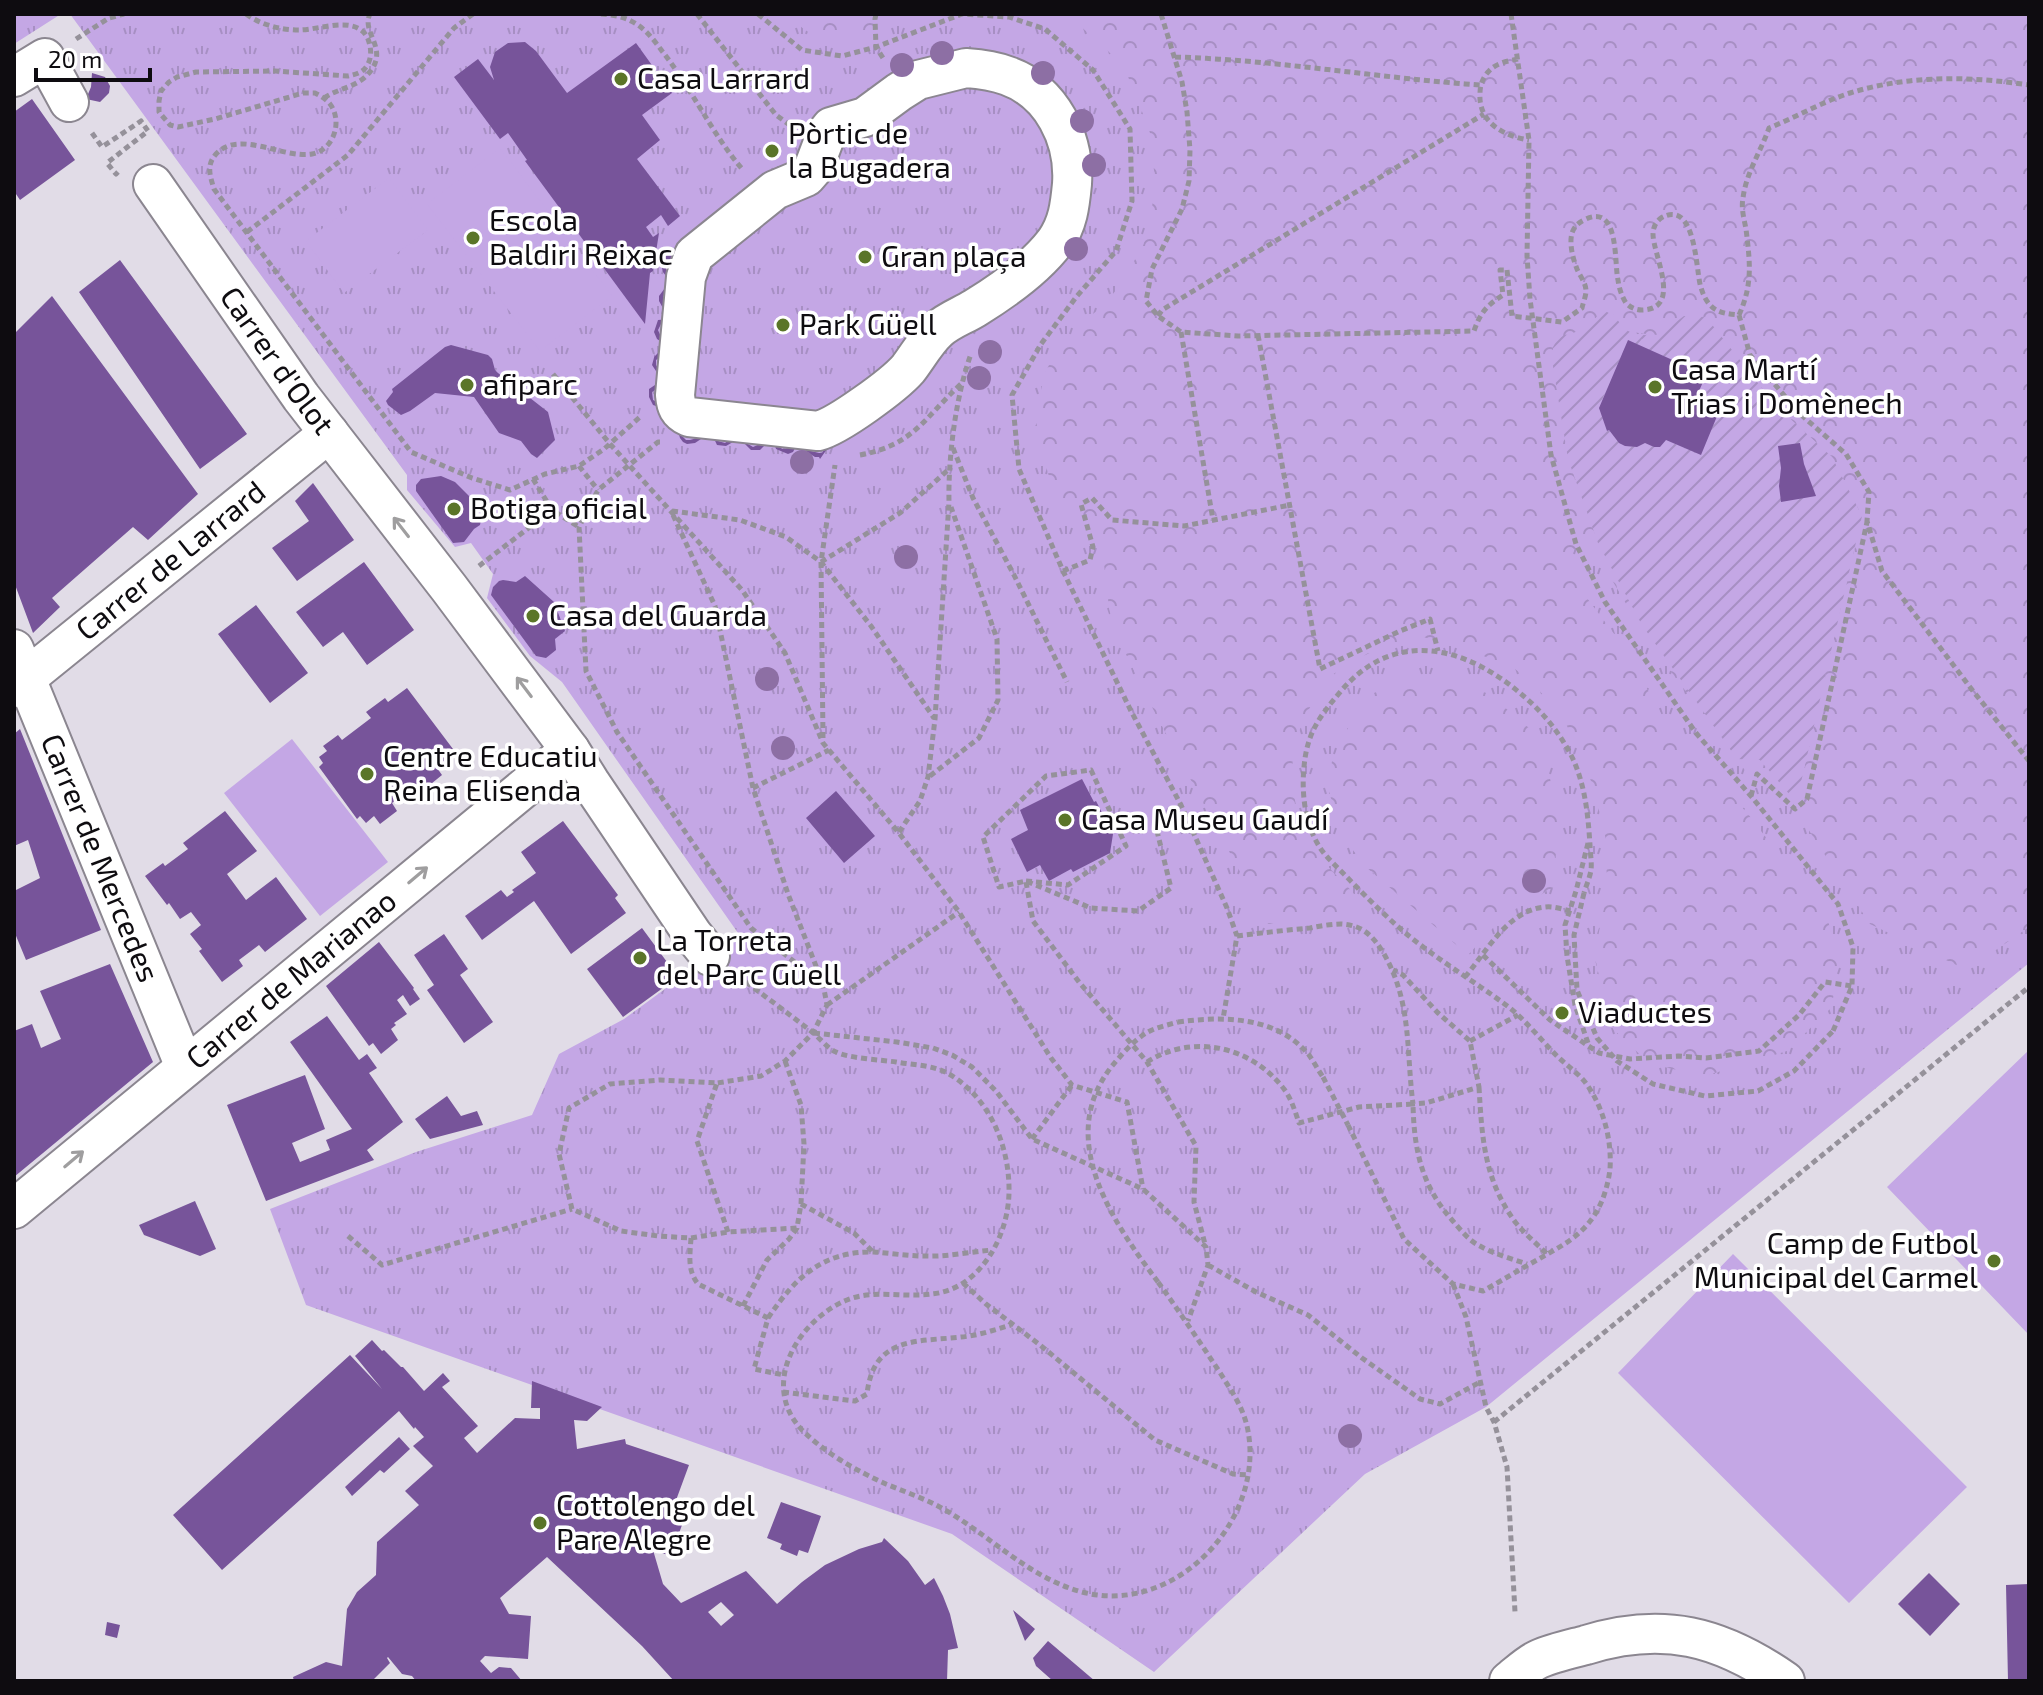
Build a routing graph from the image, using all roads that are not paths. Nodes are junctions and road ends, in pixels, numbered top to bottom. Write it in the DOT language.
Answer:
graph roads {
  1 [pos="29,68"];
  2 [pos="69,102"];
  3 [pos="141,174"];
  4 [pos="762,184"];
  5 [pos="329,433"];
  6 [pos="18,672"];
  7 [pos="570,750"];
  8 [pos="710,956"];
  9 [pos="185,1067"];
  10 [pos="14,1209"];
  11 [pos="1509,1681"];
  12 [pos="1785,1681"];
  1 -- 2 [label="street"];
  3 -- 5 [label="street, Carrer d'Olot"];
  4 -- 4 [label="street"];
  5 -- 6 [label="street, Carrer de Larrard"];
  7 -- 5 [label="street, Carrer d'Olot, one-way"];
  6 -- 9 [label="street, Carrer de Mercedes"];
  7 -- 8 [label="street, Carrer d'Olot"];
  9 -- 7 [label="street, Carrer de Marianao, one-way"];
  10 -- 9 [label="street, Carrer de Marianao, one-way"];
  11 -- 12 [label="street"];
}
